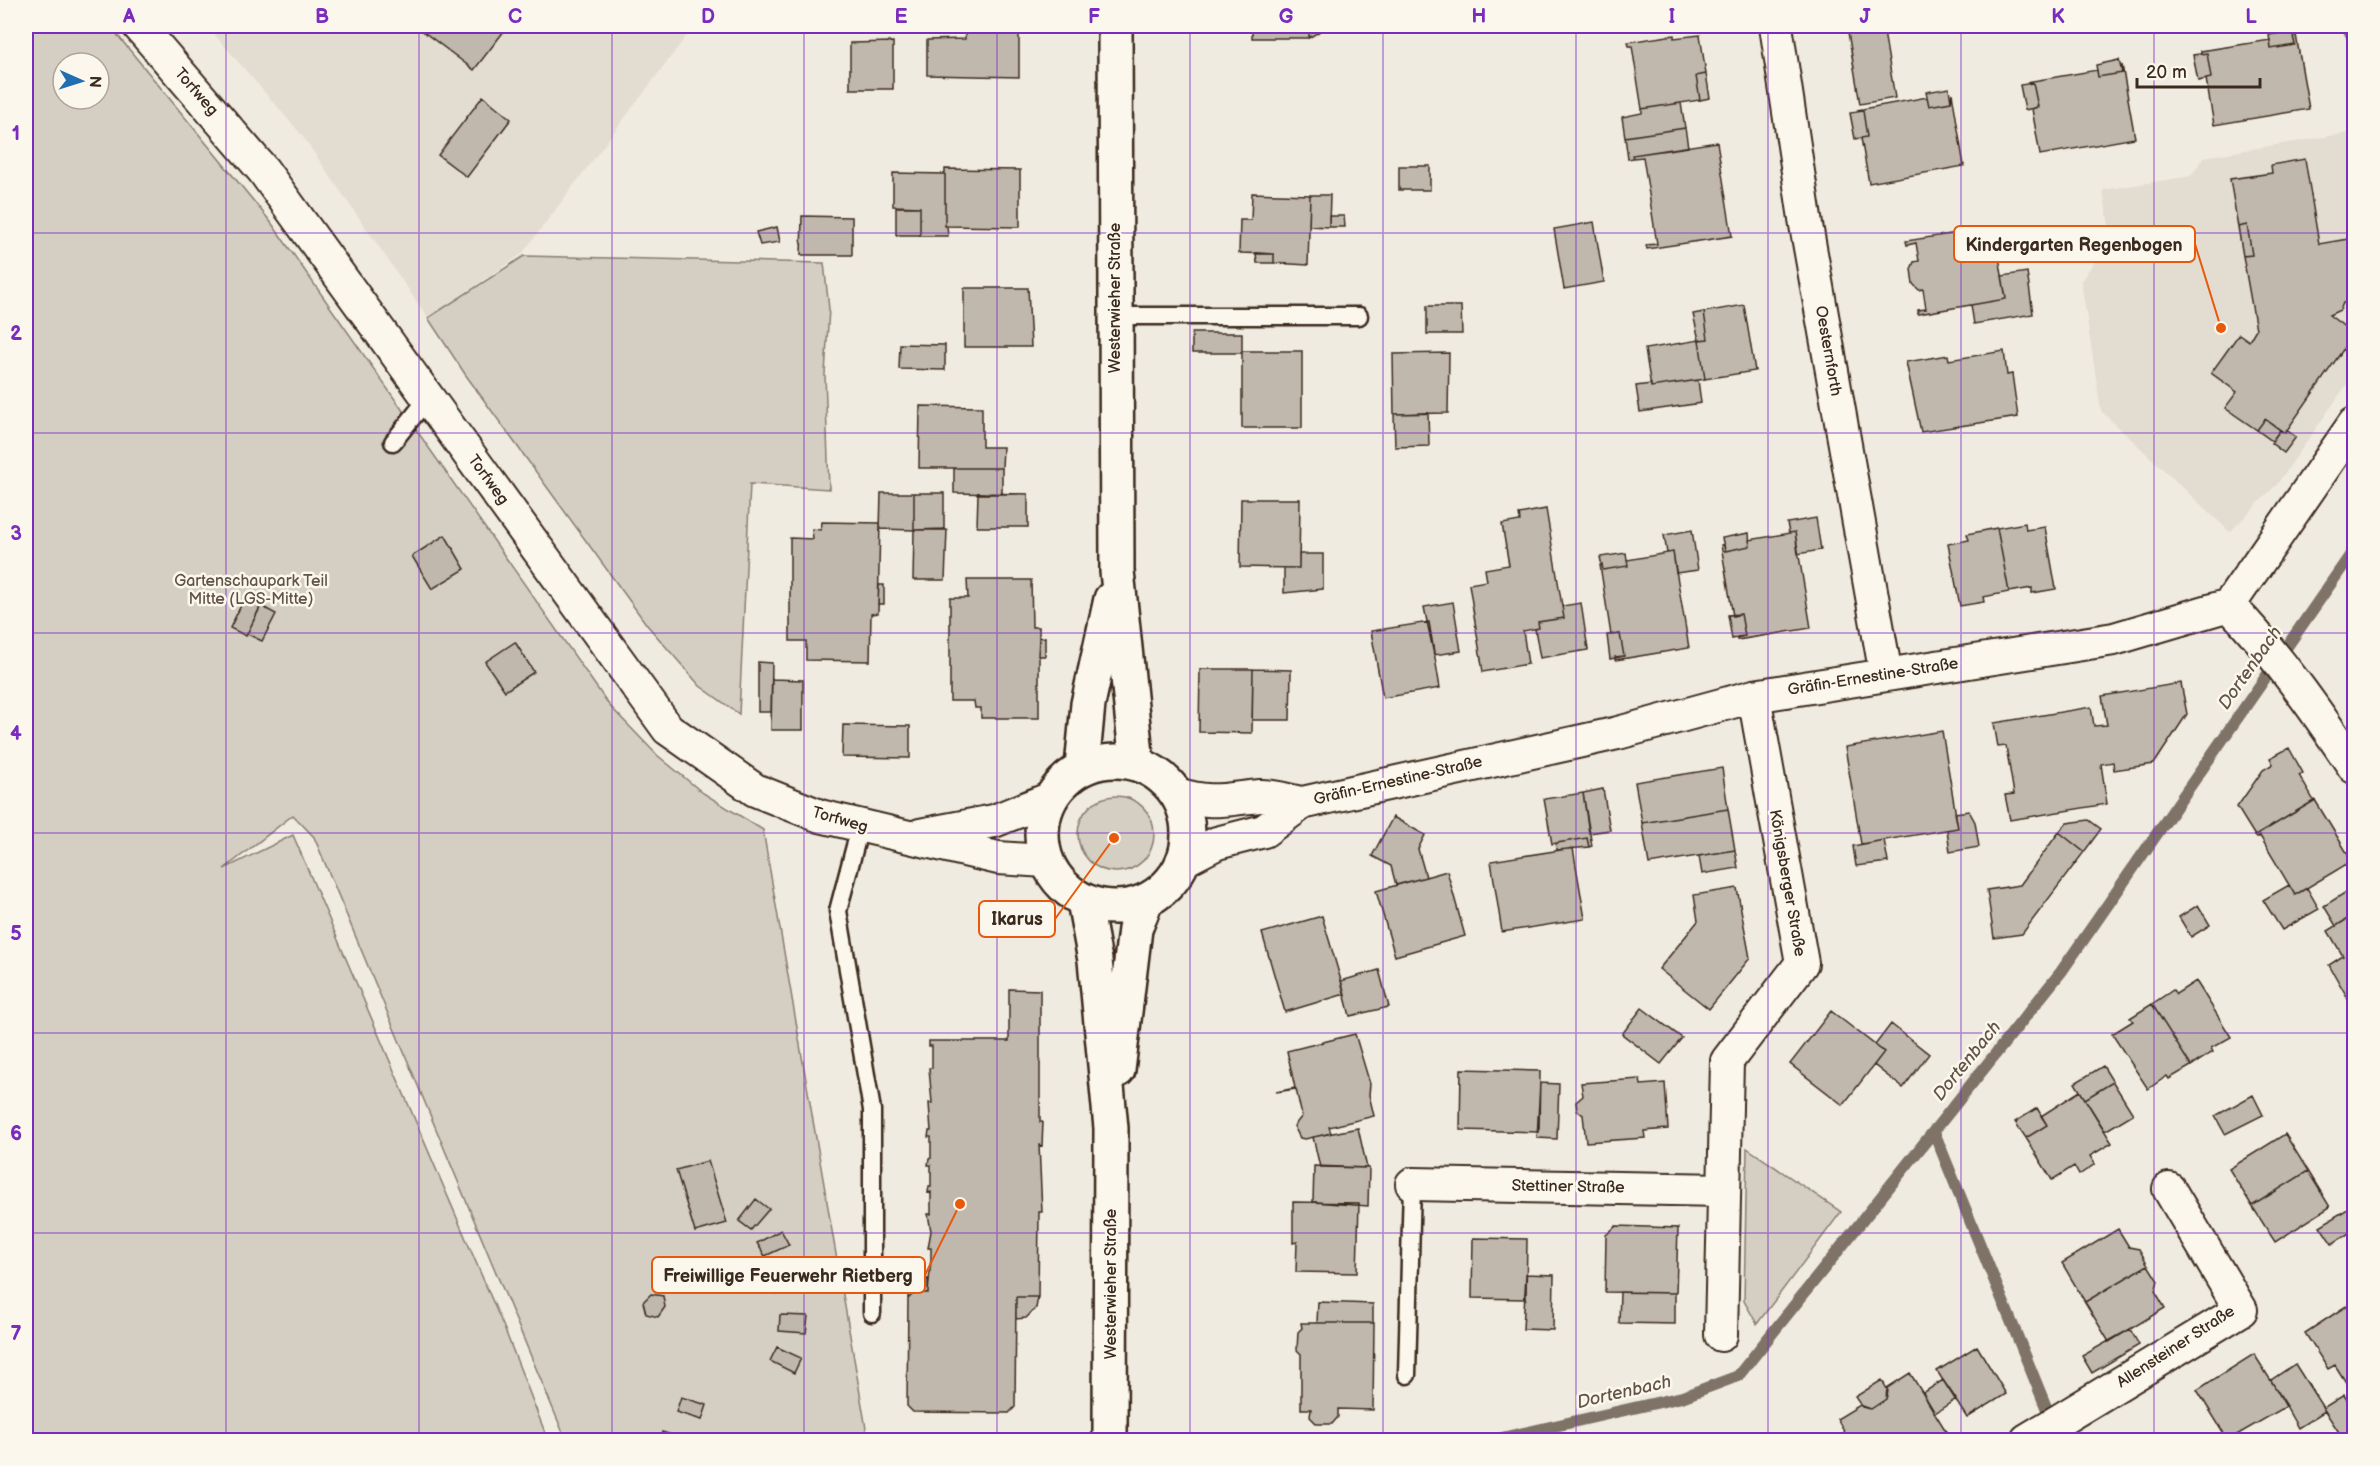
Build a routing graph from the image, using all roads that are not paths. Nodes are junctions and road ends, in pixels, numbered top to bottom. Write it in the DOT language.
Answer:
graph roads {
  1 [pos="139,26"];
  2 [pos="1115,26"];
  3 [pos="1776,26"];
  4 [pos="1114,316"];
  5 [pos="1359,316"];
  6 [pos="428,398"];
  7 [pos="2355,424"];
  8 [pos="393,442"];
  9 [pos="1117,571"];
  10 [pos="2229,605"];
  11 [pos="1886,675"];
  12 [pos="1754,696"];
  13 [pos="1137,764"];
  14 [pos="1082,767"];
  15 [pos="2355,767"];
  16 [pos="1177,794"];
  17 [pos="1049,799"];
  18 [pos="1302,803"];
  19 [pos="860,827"];
  20 [pos="907,837"];
  21 [pos="1046,861"];
  22 [pos="1182,861"];
  23 [pos="1084,901"];
  24 [pos="1146,902"];
  25 [pos="1111,1128"];
  26 [pos="1412,1184"];
  27 [pos="2169,1189"];
  28 [pos="1723,1190"];
  29 [pos="872,1313"];
  30 [pos="1721,1335"];
  31 [pos="1407,1375"];
  32 [pos="1110,1440"];
  33 [pos="2027,1440"];
  1 -- 6 [label="street, Torfweg"];
  2 -- 4 [label="main road, Westerwieher Straße"];
  3 -- 11 [label="street, Oesternforth"];
  4 -- 5 [label="lane"];
  4 -- 9 [label="main road, Westerwieher Straße"];
  6 -- 8 [label="lane"];
  6 -- 19 [label="street, Torfweg"];
  7 -- 10 [label="street"];
  9 -- 13 [label="main road, Westerwieher Straße"];
  9 -- 14 [label="main road, Westerwieher Straße"];
  10 -- 11 [label="street, Gräfin-Ernestine-Straße"];
  10 -- 15 [label="street"];
  11 -- 12 [label="street, Gräfin-Ernestine-Straße"];
  12 -- 18 [label="street, Gräfin-Ernestine-Straße"];
  12 -- 28 [label="street, Königsberger Straße"];
  13 -- 14 [label="main road"];
  13 -- 16 [label="main road"];
  14 -- 17 [label="main road"];
  16 -- 18 [label="street, Gräfin-Ernestine-Straße"];
  16 -- 22 [label="main road"];
  17 -- 20 [label="street, Torfweg"];
  17 -- 21 [label="main road"];
  18 -- 22 [label="street, Gräfin-Ernestine-Straße"];
  19 -- 20 [label="street, Torfweg"];
  19 -- 29 [label="lane"];
  20 -- 21 [label="street, Torfweg"];
  21 -- 23 [label="main road"];
  22 -- 24 [label="main road"];
  23 -- 24 [label="main road"];
  23 -- 25 [label="main road, Westerwieher Straße"];
  24 -- 25 [label="main road, Westerwieher Straße"];
  25 -- 32 [label="main road, Westerwieher Straße"];
  26 -- 28 [label="street, Stettiner Straße"];
  26 -- 31 [label="lane"];
  27 -- 33 [label="street, Allensteiner Straße"];
  28 -- 30 [label="street, Königsberger Straße"];
}
